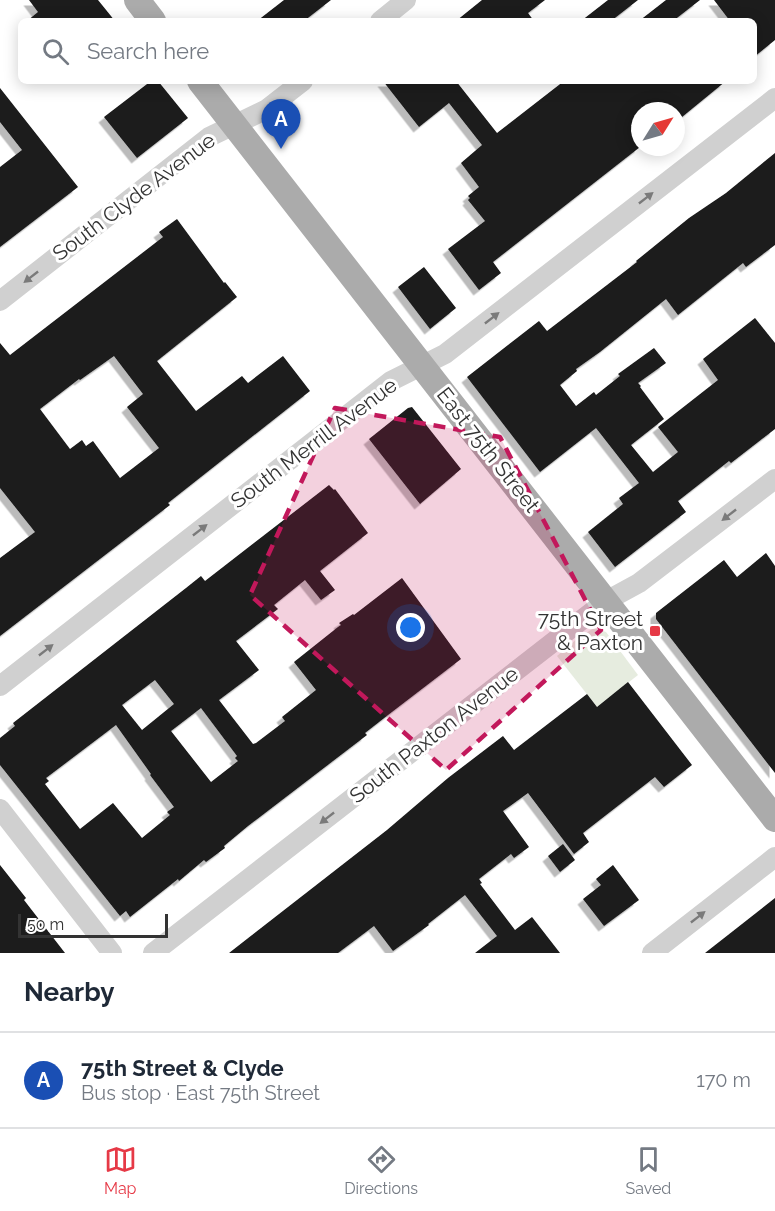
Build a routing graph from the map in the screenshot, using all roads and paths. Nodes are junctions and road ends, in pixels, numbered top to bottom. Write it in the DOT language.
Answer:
graph roads {
  1 [pos="137,0"];
  2 [pos="406,0"];
  3 [pos="151,18"];
  4 [pos="384,18"];
  5 [pos="202,84"];
  6 [pos="299,84"];
  7 [pos="775,98"];
  8 [pos="234,125"];
  9 [pos="0,301"];
  10 [pos="422,365"];
  11 [pos="775,479"];
  12 [pos="606,602"];
  13 [pos="0,686"];
  14 [pos="0,809"];
  15 [pos="775,819"];
  16 [pos="775,857"];
  17 [pos="112,953"];
  18 [pos="153,953"];
  19 [pos="651,953"];
  1 -- 3 [label="main road"];
  2 -- 4 [label="street"];
  5 -- 8 [label="main road, East 75th Street"];
  6 -- 8 [label="street, South Clyde Avenue"];
  10 -- 7 [label="street, South Merrill Avenue, one-way"];
  8 -- 9 [label="street, South Clyde Avenue, one-way"];
  8 -- 10 [label="main road, East 75th Street"];
  10 -- 12 [label="main road, East 75th Street"];
  13 -- 10 [label="street, South Merrill Avenue, one-way"];
  11 -- 12 [label="street, South Paxton Avenue, one-way"];
  12 -- 15 [label="main road, East 75th Street"];
  12 -- 18 [label="street, South Paxton Avenue, one-way"];
  14 -- 17 [label="street"];
  19 -- 16 [label="street, one-way"];
}
